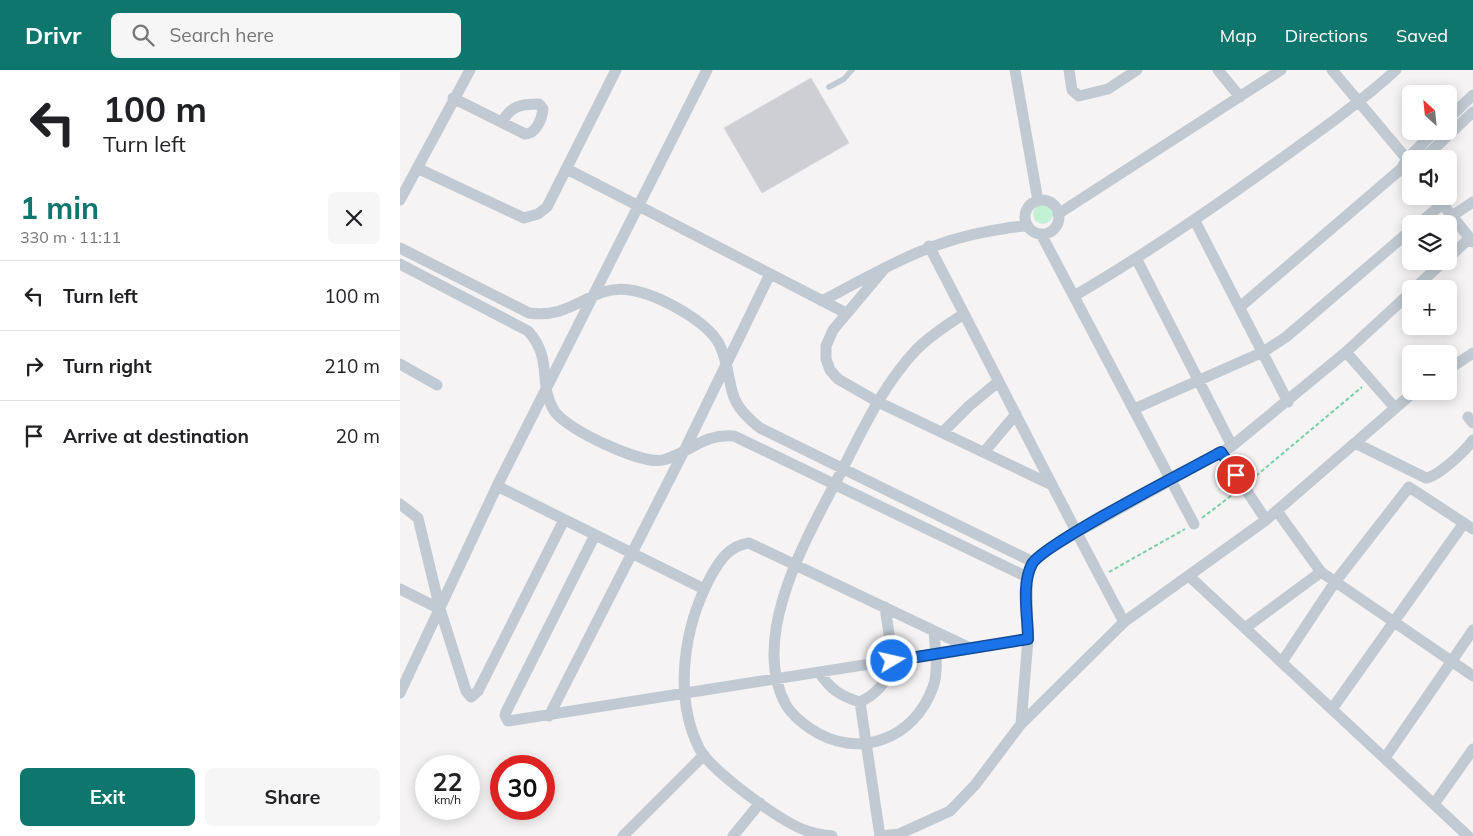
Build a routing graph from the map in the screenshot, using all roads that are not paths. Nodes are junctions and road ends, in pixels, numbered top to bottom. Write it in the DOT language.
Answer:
graph roads {
  1 [pos="470,70"];
  2 [pos="616,70"];
  3 [pos="708,70"];
  4 [pos="852,70"];
  5 [pos="1015,70"];
  6 [pos="1070,70"];
  7 [pos="1137,70"];
  8 [pos="1218,70"];
  9 [pos="1281,70"];
  10 [pos="1332,70"];
  11 [pos="1396,70"];
  12 [pos="829,87"];
  13 [pos="1473,95"];
  14 [pos="1240,97"];
  15 [pos="453,98"];
  16 [pos="1359,104"];
  17 [pos="1458,109"];
  18 [pos="1473,112"];
  19 [pos="1458,119"];
  20 [pos="502,122"];
  21 [pos="1463,122"];
  22 [pos="1428,140"];
  23 [pos="1420,150"];
  24 [pos="1433,150"];
  25 [pos="1402,158"];
  26 [pos="418,168"];
  27 [pos="567,169"];
  28 [pos="1402,170"];
  29 [pos="400,200"];
  30 [pos="1038,201"];
  31 [pos="1473,202"];
  32 [pos="1435,205"];
  33 [pos="1443,205"];
  34 [pos="638,206"];
  35 [pos="1058,214"];
  36 [pos="1426,215"];
  37 [pos="1451,215"];
  38 [pos="1454,215"];
  39 [pos="1195,221"];
  40 [pos="1457,222"];
  41 [pos="1028,226"];
  42 [pos="1041,234"];
  43 [pos="1402,238"];
  44 [pos="1471,240"];
  45 [pos="929,246"];
  46 [pos="400,248"];
  47 [pos="1457,251"];
  48 [pos="1137,260"];
  49 [pos="400,264"];
  50 [pos="885,268"];
  51 [pos="1434,270"];
  52 [pos="770,274"];
  53 [pos="1424,280"];
  54 [pos="596,294"];
  55 [pos="1074,296"];
  56 [pos="1402,300"];
  57 [pos="822,301"];
  58 [pos="1240,307"];
  59 [pos="846,313"];
  60 [pos="964,314"];
  61 [pos="1263,352"];
  62 [pos="1346,352"];
  63 [pos="1473,353"];
  64 [pos="400,364"];
  65 [pos="1457,364"];
  66 [pos="727,365"];
  67 [pos="998,382"];
  68 [pos="1199,382"];
  69 [pos="437,385"];
  70 [pos="546,388"];
  71 [pos="1404,400"];
  72 [pos="878,402"];
  73 [pos="1288,402"];
  74 [pos="1395,408"];
  75 [pos="1134,409"];
  76 [pos="1016,414"];
  77 [pos="943,432"];
  78 [pos="1473,440"];
  79 [pos="1356,444"];
  80 [pos="686,449"];
  81 [pos="1226,449"];
  82 [pos="984,451"];
  83 [pos="842,469"];
  84 [pos="1170,479"];
  85 [pos="835,483"];
  86 [pos="1050,484"];
  87 [pos="497,486"];
  88 [pos="400,504"];
  89 [pos="1277,511"];
  90 [pos="564,520"];
  91 [pos="1266,520"];
  92 [pos="1194,524"];
  93 [pos="1468,526"];
  94 [pos="1076,533"];
  95 [pos="595,535"];
  96 [pos="633,554"];
  97 [pos="1033,562"];
  98 [pos="794,563"];
  99 [pos="1320,572"];
  100 [pos="1190,576"];
  101 [pos="1026,577"];
  102 [pos="1336,582"];
  103 [pos="400,589"];
  104 [pos="704,589"];
  105 [pos="885,607"];
  106 [pos="440,609"];
  107 [pos="1124,622"];
  108 [pos="1394,622"];
  109 [pos="1245,628"];
  110 [pos="1473,630"];
  111 [pos="934,631"];
  112 [pos="1028,639"];
  113 [pos="970,648"];
  114 [pos="935,654"];
  115 [pos="892,661"];
  116 [pos="1451,661"];
  117 [pos="1282,662"];
  118 [pos="400,665"];
  119 [pos="411,670"];
  120 [pos="819,672"];
  121 [pos="1473,676"];
  122 [pos="778,679"];
  123 [pos="400,693"];
  124 [pos="685,694"];
  125 [pos="860,702"];
  126 [pos="1332,709"];
  127 [pos="549,716"];
  128 [pos="1021,724"];
  129 [pos="866,745"];
  130 [pos="1473,749"];
  131 [pos="704,755"];
  132 [pos="1385,758"];
  133 [pos="760,804"];
  134 [pos="1434,804"];
  135 [pos="623,836"];
  136 [pos="733,836"];
  137 [pos="832,836"];
  138 [pos="881,836"];
  139 [pos="1468,836"];
  1 -- 15 [label="street"];
  2 -- 27 [label="street"];
  3 -- 34 [label="street"];
  4 -- 12 [label="lane"];
  5 -- 30 [label="street"];
  6 -- 7 [label="street"];
  8 -- 14 [label="street"];
  9 -- 14 [label="street"];
  10 -- 16 [label="street"];
  11 -- 16 [label="street"];
  13 -- 17 [label="street"];
  14 -- 35 [label="street"];
  15 -- 20 [label="street"];
  15 -- 26 [label="street"];
  16 -- 25 [label="street"];
  16 -- 39 [label="street"];
  18 -- 21 [label="street"];
  19 -- 21 [label="street"];
  21 -- 24 [label="street"];
  22 -- 23 [label="street"];
  26 -- 27 [label="street"];
  26 -- 29 [label="street"];
  27 -- 34 [label="street"];
  28 -- 58 [label="street"];
  30 -- 35 [label="street"];
  30 -- 41 [label="street"];
  31 -- 38 [label="street"];
  32 -- 36 [label="street"];
  33 -- 37 [label="street"];
  34 -- 52 [label="street"];
  34 -- 54 [label="street"];
  35 -- 42 [label="street"];
  39 -- 48 [label="street"];
  39 -- 58 [label="street"];
  40 -- 44 [label="street"];
  41 -- 42 [label="street"];
  41 -- 45 [label="street"];
  42 -- 55 [label="street"];
  43 -- 61 [label="street"];
  44 -- 47 [label="street"];
  45 -- 50 [label="street"];
  45 -- 60 [label="street"];
  46 -- 54 [label="street"];
  48 -- 55 [label="street"];
  48 -- 68 [label="street"];
  49 -- 70 [label="street"];
  50 -- 57 [label="street"];
  50 -- 59 [label="street"];
  51 -- 53 [label="street"];
  52 -- 57 [label="street"];
  52 -- 66 [label="street"];
  54 -- 66 [label="street"];
  54 -- 70 [label="street"];
  55 -- 75 [label="street"];
  56 -- 62 [label="street"];
  57 -- 59 [label="street"];
  58 -- 61 [label="street"];
  59 -- 72 [label="street"];
  60 -- 67 [label="street"];
  60 -- 72 [label="street"];
  61 -- 68 [label="street"];
  61 -- 73 [label="street"];
  62 -- 73 [label="street"];
  62 -- 74 [label="street"];
  63 -- 65 [label="street"];
  64 -- 69 [label="street"];
  66 -- 80 [label="street"];
  66 -- 83 [label="street"];
  67 -- 76 [label="street"];
  67 -- 77 [label="street"];
  68 -- 75 [label="street"];
  68 -- 81 [label="street"];
  70 -- 80 [label="street"];
  70 -- 87 [label="street"];
  71 -- 74 [label="street"];
  72 -- 77 [label="street"];
  72 -- 83 [label="street"];
  73 -- 81 [label="street"];
  74 -- 79 [label="street"];
  75 -- 84 [label="street"];
  76 -- 82 [label="street"];
  76 -- 86 [label="street"];
  77 -- 82 [label="street"];
  78 -- 79 [label="street"];
  79 -- 89 [label="street"];
  80 -- 85 [label="street"];
  80 -- 96 [label="street"];
  81 -- 84 [label="street"];
  81 -- 91 [label="street"];
  82 -- 86 [label="street"];
  83 -- 85 [label="street"];
  83 -- 97 [label="street"];
  84 -- 92 [label="street"];
  84 -- 94 [label="street"];
  85 -- 98 [label="street"];
  85 -- 101 [label="street"];
  86 -- 94 [label="street"];
  87 -- 90 [label="street"];
  87 -- 106 [label="street"];
  88 -- 106 [label="street"];
  89 -- 91 [label="street"];
  89 -- 99 [label="street"];
  90 -- 95 [label="street"];
  90 -- 106 [label="street"];
  91 -- 100 [label="street"];
  93 -- 102 [label="street"];
  93 -- 108 [label="street"];
  94 -- 97 [label="street"];
  94 -- 107 [label="street"];
  95 -- 96 [label="street"];
  95 -- 127 [label="street"];
  96 -- 104 [label="street"];
  96 -- 127 [label="street"];
  97 -- 101 [label="street"];
  98 -- 104 [label="street"];
  98 -- 105 [label="street"];
  98 -- 122 [label="street"];
  99 -- 102 [label="street"];
  99 -- 109 [label="street"];
  100 -- 107 [label="street"];
  100 -- 109 [label="street"];
  101 -- 112 [label="street"];
  102 -- 108 [label="street"];
  102 -- 117 [label="street"];
  103 -- 106 [label="street"];
  104 -- 124 [label="street"];
  105 -- 111 [label="street"];
  105 -- 115 [label="street"];
  106 -- 119 [label="street"];
  107 -- 128 [label="street"];
  108 -- 116 [label="street"];
  108 -- 126 [label="street"];
  109 -- 117 [label="street"];
  110 -- 116 [label="street"];
  111 -- 113 [label="street"];
  111 -- 114 [label="street"];
  112 -- 113 [label="street"];
  112 -- 128 [label="street"];
  113 -- 114 [label="street"];
  114 -- 115 [label="street"];
  114 -- 129 [label="street"];
  115 -- 120 [label="street"];
  115 -- 125 [label="street"];
  116 -- 121 [label="street"];
  116 -- 132 [label="street"];
  117 -- 126 [label="street"];
  118 -- 119 [label="street"];
  119 -- 123 [label="street"];
  120 -- 122 [label="street"];
  120 -- 125 [label="street"];
  122 -- 124 [label="street"];
  122 -- 129 [label="street"];
  124 -- 127 [label="street"];
  124 -- 131 [label="street"];
  125 -- 129 [label="street"];
  126 -- 132 [label="street"];
  128 -- 138 [label="street"];
  129 -- 138 [label="street"];
  130 -- 134 [label="street"];
  131 -- 133 [label="street"];
  131 -- 135 [label="street"];
  132 -- 134 [label="street"];
  133 -- 136 [label="street"];
  133 -- 137 [label="street"];
  134 -- 139 [label="street"];
}
